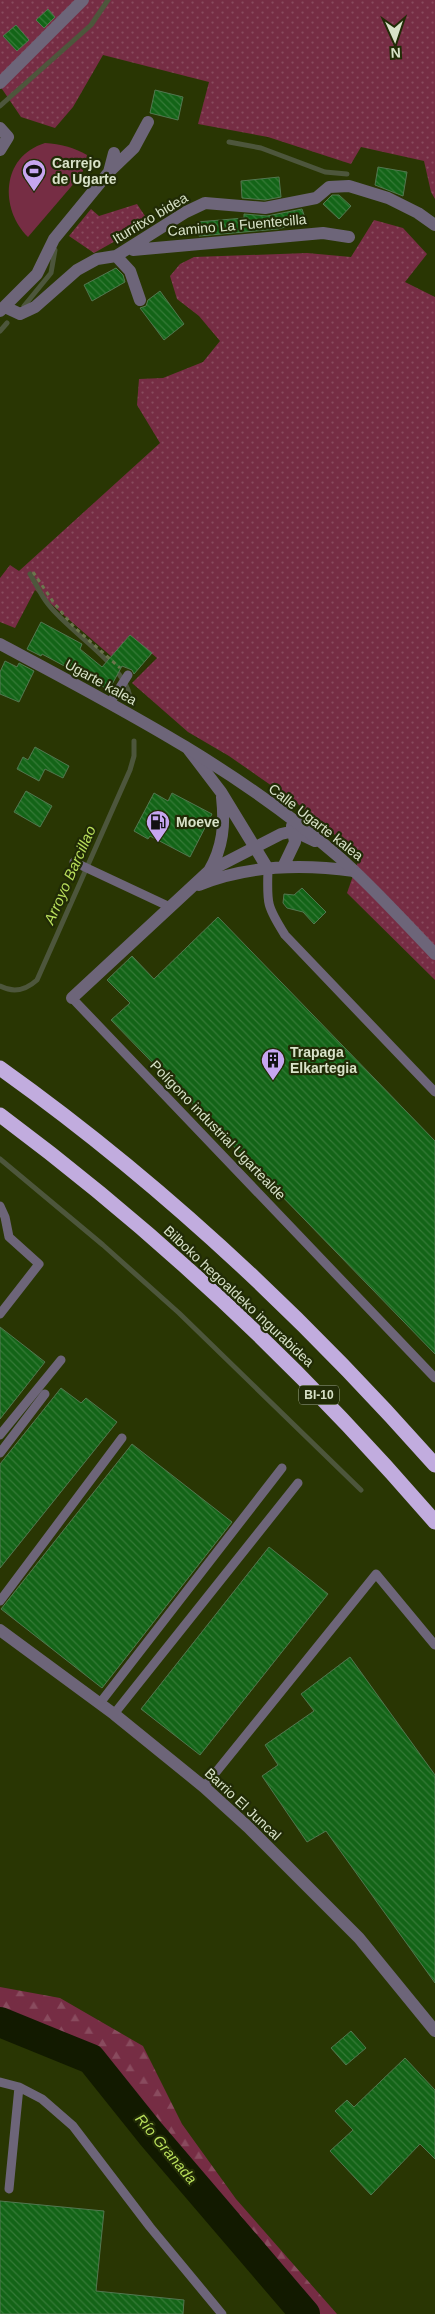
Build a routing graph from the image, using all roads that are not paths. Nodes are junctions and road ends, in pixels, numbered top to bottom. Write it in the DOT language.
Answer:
graph roads {
  1 [pos="83,0"];
  2 [pos="0,83"];
  3 [pos="148,122"];
  4 [pos="0,128"];
  5 [pos="0,150"];
  6 [pos="114,153"];
  7 [pos="109,172"];
  8 [pos="435,225"];
  9 [pos="349,237"];
  10 [pos="122,253"];
  11 [pos="140,300"];
  12 [pos="2,309"];
  13 [pos="0,644"];
  14 [pos="128,675"];
  15 [pos="110,703"];
  16 [pos="188,748"];
  17 [pos="221,792"];
  18 [pos="253,792"];
  19 [pos="294,831"];
  20 [pos="254,849"];
  21 [pos="338,856"];
  22 [pos="74,862"];
  23 [pos="283,867"];
  24 [pos="268,869"];
  25 [pos="354,870"];
  26 [pos="209,872"];
  27 [pos="188,890"];
  28 [pos="170,907"];
  29 [pos="435,954"];
  30 [pos="72,998"];
  31 [pos="0,1068"];
  32 [pos="435,1092"];
  33 [pos="0,1114"];
  34 [pos="0,1206"];
  35 [pos="0,1314"];
  36 [pos="60,1360"];
  37 [pos="435,1378"];
  38 [pos="45,1394"];
  39 [pos="0,1435"];
  40 [pos="122,1438"];
  41 [pos="0,1453"];
  42 [pos="435,1465"];
  43 [pos="282,1468"];
  44 [pos="298,1483"];
  45 [pos="435,1522"];
  46 [pos="0,1601"];
  47 [pos="0,1630"];
  48 [pos="435,1645"];
  49 [pos="100,1703"];
  50 [pos="114,1714"];
  51 [pos="204,1787"];
  52 [pos="435,2031"];
  53 [pos="0,2082"];
  54 [pos="19,2087"];
  55 [pos="9,2189"];
  56 [pos="222,2314"];
  1 -- 2 [label="street"];
  3 -- 7 [label="street"];
  4 -- 5 [label="street"];
  6 -- 7 [label="street"];
  7 -- 12 [label="street"];
  8 -- 10 [label="street, Iturritxo bidea"];
  9 -- 10 [label="street, Camino La Fuentecilla"];
  10 -- 11 [label="street"];
  10 -- 12 [label="street, Iturritxo bidea"];
  13 -- 15 [label="street, Ugarte kalea"];
  14 -- 15 [label="lane"];
  15 -- 16 [label="street, Ugarte kalea"];
  16 -- 17 [label="street"];
  16 -- 18 [label="street, Calle Ugarte kalea"];
  17 -- 20 [label="street"];
  17 -- 26 [label="street, Polígono industrial Ugartealde"];
  18 -- 19 [label="street"];
  18 -- 21 [label="street, Calle Ugarte kalea"];
  19 -- 20 [label="street, Polígono industrial Ugartealde"];
  19 -- 21 [label="street"];
  19 -- 23 [label="street"];
  20 -- 24 [label="street"];
  20 -- 26 [label="street, Polígono industrial Ugartealde"];
  21 -- 25 [label="street, Calle Ugarte kalea"];
  22 -- 28 [label="lane"];
  23 -- 24 [label="street, Polígono industrial Ugartealde"];
  23 -- 25 [label="street, Polígono industrial Ugartealde"];
  24 -- 27 [label="street, Polígono industrial Ugartealde"];
  24 -- 32 [label="lane"];
  25 -- 29 [label="street, Calle Ugarte kalea"];
  26 -- 27 [label="street, Polígono industrial Ugartealde"];
  27 -- 28 [label="street, Polígono industrial Ugartealde"];
  28 -- 30 [label="street, Polígono industrial Ugartealde"];
  30 -- 37 [label="lane, Polígono industrial Ugartealde"];
  31 -- 42 [label="highway, Bilboko hegoaldeko ingurabidea / BI-10"];
  33 -- 45 [label="highway, Bilboko hegoaldeko ingurabidea / BI-10"];
  34 -- 35 [label="lane"];
  36 -- 39 [label="lane"];
  38 -- 41 [label="lane"];
  40 -- 46 [label="lane"];
  43 -- 49 [label="lane"];
  44 -- 50 [label="lane"];
  47 -- 49 [label="street, Barrio El Juncal"];
  48 -- 51 [label="lane"];
  49 -- 50 [label="street, Barrio El Juncal"];
  50 -- 51 [label="street, Barrio El Juncal"];
  51 -- 52 [label="street, Barrio El Juncal"];
  53 -- 54 [label="lane"];
  54 -- 55 [label="lane"];
  54 -- 56 [label="lane"];
}
